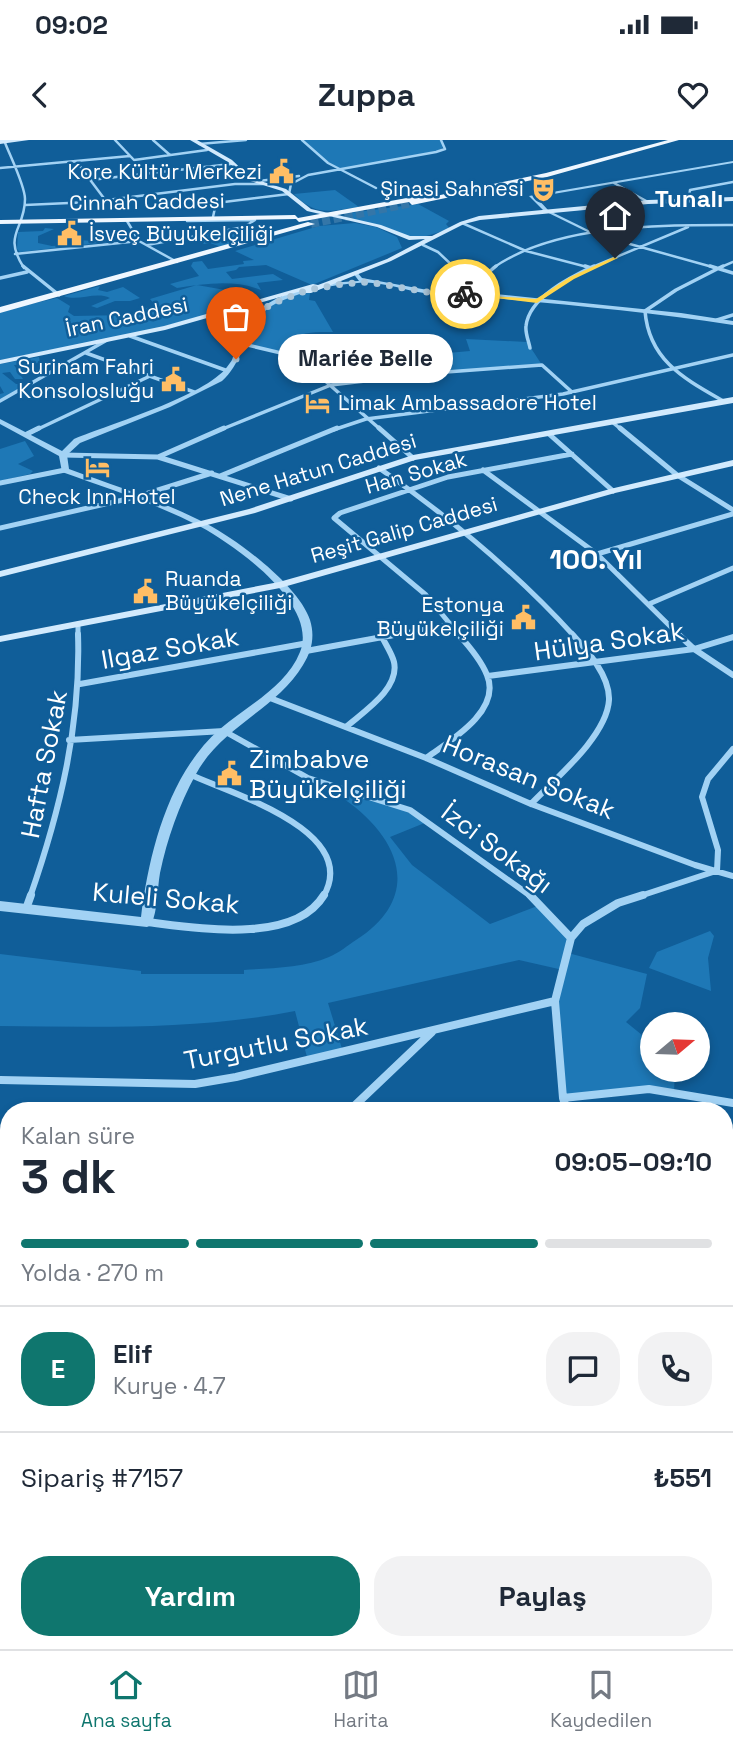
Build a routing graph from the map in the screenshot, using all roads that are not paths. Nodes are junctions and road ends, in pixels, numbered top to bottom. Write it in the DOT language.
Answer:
graph roads {
  1 [pos="26,140"];
  2 [pos="114,140"];
  3 [pos="153,140"];
  4 [pos="246,140"];
  5 [pos="302,140"];
  6 [pos="441,140"];
  7 [pos="660,140"];
  8 [pos="667,140"];
  9 [pos="676,140"];
  10 [pos="684,140"];
  11 [pos="3,141"];
  12 [pos="196,142"];
  13 [pos="647,147"];
  14 [pos="207,150"];
  15 [pos="170,155"];
  16 [pos="130,156"];
  17 [pos="76,161"];
  18 [pos="733,162"];
  19 [pos="231,164"];
  20 [pos="13,166"];
  21 [pos="0,168"];
  22 [pos="341,170"];
  23 [pos="308,175"];
  24 [pos="532,176"];
  25 [pos="90,180"];
  26 [pos="255,182"];
  27 [pos="733,182"];
  28 [pos="614,183"];
  29 [pos="263,184"];
  30 [pos="376,188"];
  31 [pos="289,194"];
  32 [pos="689,199"];
  33 [pos="733,199"];
  34 [pos="106,201"];
  35 [pos="398,202"];
  36 [pos="648,202"];
  37 [pos="410,204"];
  38 [pos="25,205"];
  39 [pos="301,206"];
  40 [pos="545,210"];
  41 [pos="353,214"];
  42 [pos="324,215"];
  43 [pos="277,216"];
  44 [pos="213,217"];
  45 [pos="152,219"];
  46 [pos="255,220"];
  47 [pos="301,221"];
  48 [pos="0,222"];
  49 [pos="19,222"];
  50 [pos="462,223"];
  51 [pos="691,225"];
  52 [pos="733,225"];
  53 [pos="444,233"];
  54 [pos="594,234"];
  55 [pos="402,236"];
  56 [pos="139,241"];
  57 [pos="147,245"];
  58 [pos="407,246"];
  59 [pos="420,246"];
  60 [pos="640,248"];
  61 [pos="526,251"];
  62 [pos="15,254"];
  63 [pos="179,262"];
  64 [pos="733,262"];
  65 [pos="591,268"];
  66 [pos="717,269"];
  67 [pos="27,272"];
  68 [pos="733,272"];
  69 [pos="356,273"];
  70 [pos="0,278"];
  71 [pos="377,283"];
  72 [pos="470,288"];
  73 [pos="308,290"];
  74 [pos="463,294"];
  75 [pos="59,295"];
  76 [pos="537,301"];
  77 [pos="0,310"];
  78 [pos="645,311"];
  79 [pos="228,312"];
  80 [pos="733,315"];
  81 [pos="254,317"];
  82 [pos="718,320"];
  83 [pos="733,323"];
  84 [pos="130,336"];
  85 [pos="107,340"];
  86 [pos="243,344"];
  87 [pos="530,348"];
  88 [pos="86,353"];
  89 [pos="733,355"];
  90 [pos="0,362"];
  91 [pos="671,369"];
  92 [pos="228,371"];
  93 [pos="150,376"];
  94 [pos="331,386"];
  95 [pos="194,393"];
  96 [pos="573,393"];
  97 [pos="0,401"];
  98 [pos="729,401"];
  99 [pos="366,419"];
  100 [pos="0,421"];
  101 [pos="612,422"];
  102 [pos="27,434"];
  103 [pos="548,434"];
  104 [pos="63,454"];
  105 [pos="572,454"];
  106 [pos="158,457"];
  107 [pos="413,458"];
  108 [pos="733,463"];
  109 [pos="379,468"];
  110 [pos="65,470"];
  111 [pos="483,470"];
  112 [pos="212,473"];
  113 [pos="220,475"];
  114 [pos="677,475"];
  115 [pos="0,484"];
  116 [pos="411,489"];
  117 [pos="613,491"];
  118 [pos="136,497"];
  119 [pos="291,499"];
  120 [pos="541,511"];
  121 [pos="733,512"];
  122 [pos="202,525"];
  123 [pos="0,528"];
  124 [pos="467,533"];
  125 [pos="597,554"];
  126 [pos="382,556"];
  127 [pos="733,568"];
  128 [pos="0,574"];
  129 [pos="280,585"];
  130 [pos="649,604"];
  131 [pos="78,624"];
  132 [pos="452,624"];
  133 [pos="382,637"];
  134 [pos="733,637"];
  135 [pos="0,639"];
  136 [pos="307,647"];
  137 [pos="694,649"];
  138 [pos="595,664"];
  139 [pos="733,675"];
  140 [pos="488,676"];
  141 [pos="80,684"];
  142 [pos="270,698"];
  143 [pos="346,727"];
  144 [pos="224,731"];
  145 [pos="71,740"];
  146 [pos="733,749"];
  147 [pos="426,758"];
  148 [pos="191,775"];
  149 [pos="531,804"];
  150 [pos="717,871"];
  151 [pos="733,876"];
  152 [pos="0,905"];
  153 [pos="26,909"];
  154 [pos="147,922"];
  155 [pos="571,938"];
  156 [pos="555,1001"];
  157 [pos="433,1032"];
  158 [pos="0,1080"];
  159 [pos="359,1102"];
  160 [pos="563,1102"];
  161 [pos="577,1102"];
  162 [pos="727,1102"];
  1 -- 11 [label="main road"];
  2 -- 16 [label="street"];
  3 -- 15 [label="street"];
  4 -- 12 [label="street"];
  5 -- 22 [label="street"];
  6 -- 22 [label="street"];
  7 -- 13 [label="main road"];
  8 -- 13 [label="main road"];
  9 -- 13 [label="main road"];
  10 -- 13 [label="main road"];
  11 -- 20 [label="street"];
  12 -- 14 [label="main road"];
  13 -- 24 [label="main road"];
  14 -- 15 [label="street"];
  14 -- 19 [label="main road"];
  15 -- 16 [label="street"];
  16 -- 17 [label="street"];
  17 -- 20 [label="street"];
  17 -- 25 [label="street"];
  18 -- 28 [label="street"];
  19 -- 25 [label="street"];
  19 -- 26 [label="main road"];
  20 -- 21 [label="street"];
  20 -- 38 [label="street"];
  22 -- 23 [label="street"];
  22 -- 30 [label="street"];
  23 -- 26 [label="street"];
  23 -- 31 [label="street"];
  24 -- 35 [label="main road"];
  24 -- 37 [label="main road"];
  25 -- 34 [label="street"];
  26 -- 29 [label="main road"];
  27 -- 32 [label="street"];
  28 -- 36 [label="street"];
  28 -- 40 [label="street"];
  29 -- 31 [label="main road"];
  29 -- 34 [label="street"];
  31 -- 39 [label="main road"];
  31 -- 44 [label="street"];
  32 -- 33 [label="main road"];
  32 -- 36 [label="main road"];
  34 -- 38 [label="street"];
  35 -- 37 [label="main road"];
  35 -- 41 [label="main road"];
  36 -- 40 [label="main road"];
  37 -- 41 [label="main road"];
  38 -- 49 [label="street"];
  39 -- 42 [label="main road"];
  39 -- 43 [label="main road"];
  40 -- 50 [label="main road"];
  40 -- 54 [label="street"];
  41 -- 42 [label="main road"];
  41 -- 47 [label="main road"];
  41 -- 55 [label="main road"];
  42 -- 43 [label="main road"];
  42 -- 47 [label="main road"];
  43 -- 44 [label="main road"];
  44 -- 45 [label="main road"];
  45 -- 47 [label="main road, Cinnah Caddesi"];
  45 -- 49 [label="main road, Cinnah Caddesi"];
  46 -- 47 [label="main road"];
  46 -- 56 [label="street"];
  46 -- 57 [label="street"];
  47 -- 63 [label="main road"];
  48 -- 49 [label="main road, Cinnah Caddesi"];
  49 -- 62 [label="street"];
  50 -- 53 [label="main road"];
  50 -- 61 [label="street"];
  51 -- 52 [label="street"];
  51 -- 54 [label="street"];
  51 -- 60 [label="street"];
  53 -- 55 [label="main road"];
  53 -- 59 [label="main road"];
  54 -- 60 [label="street"];
  54 -- 61 [label="street"];
  55 -- 58 [label="main road"];
  56 -- 57 [label="street"];
  56 -- 62 [label="street"];
  57 -- 63 [label="street"];
  58 -- 59 [label="main road"];
  58 -- 79 [label="main road, İran Caddesi"];
  59 -- 69 [label="main road"];
  59 -- 72 [label="street"];
  60 -- 65 [label="street"];
  60 -- 66 [label="street"];
  61 -- 65 [label="street"];
  61 -- 72 [label="street"];
  62 -- 67 [label="street"];
  63 -- 75 [label="main road"];
  64 -- 66 [label="street"];
  65 -- 76 [label="street"];
  66 -- 68 [label="street"];
  66 -- 78 [label="street"];
  67 -- 70 [label="street"];
  67 -- 75 [label="street"];
  69 -- 71 [label="street"];
  69 -- 73 [label="main road"];
  71 -- 73 [label="street"];
  71 -- 74 [label="street"];
  72 -- 74 [label="street"];
  73 -- 81 [label="street"];
  74 -- 76 [label="street"];
  75 -- 77 [label="main road"];
  76 -- 78 [label="street"];
  76 -- 87 [label="street"];
  78 -- 82 [label="street"];
  78 -- 91 [label="street"];
  79 -- 81 [label="street"];
  79 -- 84 [label="main road, İran Caddesi"];
  80 -- 82 [label="street"];
  81 -- 86 [label="street"];
  82 -- 83 [label="street"];
  84 -- 85 [label="main road, İran Caddesi"];
  84 -- 92 [label="street"];
  85 -- 88 [label="street"];
  85 -- 90 [label="main road, İran Caddesi"];
  86 -- 92 [label="street"];
  86 -- 94 [label="street"];
  88 -- 93 [label="street"];
  88 -- 97 [label="street"];
  89 -- 91 [label="street"];
  91 -- 96 [label="street"];
  91 -- 98 [label="street"];
  92 -- 95 [label="street"];
  93 -- 95 [label="street"];
  93 -- 102 [label="street"];
  94 -- 96 [label="street"];
  94 -- 99 [label="street"];
  94 -- 106 [label="street"];
  95 -- 104 [label="street"];
  96 -- 99 [label="street"];
  98 -- 101 [label="main road, Nene Hatun Caddesi"];
  99 -- 107 [label="street"];
  99 -- 113 [label="street"];
  100 -- 102 [label="street"];
  101 -- 103 [label="main road, Nene Hatun Caddesi"];
  101 -- 114 [label="street"];
  102 -- 104 [label="street"];
  103 -- 105 [label="street"];
  103 -- 107 [label="main road, Nene Hatun Caddesi"];
  104 -- 106 [label="street"];
  104 -- 110 [label="street"];
  105 -- 111 [label="street, Han Sokak"];
  105 -- 117 [label="street"];
  106 -- 112 [label="street"];
  107 -- 109 [label="main road, Nene Hatun Caddesi"];
  108 -- 114 [label="main road, Reşit Galip Caddesi"];
  109 -- 116 [label="street"];
  109 -- 119 [label="main road, Nene Hatun Caddesi"];
  110 -- 115 [label="street"];
  110 -- 118 [label="street"];
  111 -- 116 [label="street, Han Sokak"];
  111 -- 120 [label="street"];
  112 -- 113 [label="street"];
  112 -- 118 [label="street"];
  113 -- 119 [label="street"];
  114 -- 117 [label="main road, Reşit Galip Caddesi"];
  114 -- 121 [label="street"];
  116 -- 124 [label="street"];
  116 -- 126 [label="street, Han Sokak"];
  117 -- 120 [label="main road, Reşit Galip Caddesi"];
  118 -- 122 [label="street"];
  118 -- 123 [label="street"];
  119 -- 122 [label="main road, Nene Hatun Caddesi"];
  120 -- 124 [label="main road, Reşit Galip Caddesi"];
  120 -- 125 [label="street"];
  121 -- 125 [label="street"];
  122 -- 128 [label="main road, Nene Hatun Caddesi"];
  122 -- 129 [label="street"];
  124 -- 126 [label="main road, Reşit Galip Caddesi"];
  124 -- 138 [label="street"];
  125 -- 130 [label="street"];
  126 -- 129 [label="main road, Reşit Galip Caddesi"];
  126 -- 132 [label="street"];
  127 -- 130 [label="street"];
  129 -- 131 [label="main road, Reşit Galip Caddesi"];
  129 -- 136 [label="street"];
  130 -- 137 [label="street"];
  131 -- 135 [label="main road, Reşit Galip Caddesi"];
  131 -- 141 [label="street, Hafta Sokak"];
  132 -- 133 [label="street, Ilgaz Sokak"];
  132 -- 140 [label="street"];
  133 -- 136 [label="street, Ilgaz Sokak"];
  133 -- 143 [label="street"];
  134 -- 137 [label="street, Hülya Sokak"];
  136 -- 141 [label="street, Ilgaz Sokak"];
  136 -- 142 [label="street"];
  137 -- 138 [label="street, Hülya Sokak"];
  137 -- 139 [label="street"];
  138 -- 140 [label="street, Hülya Sokak"];
  138 -- 149 [label="street"];
  140 -- 147 [label="street"];
  141 -- 145 [label="street, Hafta Sokak"];
  142 -- 143 [label="street, Horasan Sokak"];
  142 -- 144 [label="street"];
  143 -- 147 [label="street, Horasan Sokak"];
  144 -- 145 [label="street"];
  144 -- 148 [label="street"];
  144 -- 155 [label="street, İzci Sokağı"];
  145 -- 153 [label="street, Hafta Sokak"];
  146 -- 150 [label="street"];
  147 -- 149 [label="street, Horasan Sokak"];
  148 -- 154 [label="street"];
  148 -- 154 [label="street, Kuleli Sokak"];
  149 -- 150 [label="street, Horasan Sokak"];
  150 -- 151 [label="street, Horasan Sokak"];
  150 -- 155 [label="street"];
  152 -- 153 [label="street, Kuleli Sokak"];
  153 -- 154 [label="street, Kuleli Sokak"];
  155 -- 156 [label="street"];
  156 -- 157 [label="street, Turgutlu Sokak"];
  156 -- 160 [label="street"];
  157 -- 158 [label="street, Turgutlu Sokak"];
  157 -- 159 [label="street"];
  161 -- 162 [label="street"];
}
